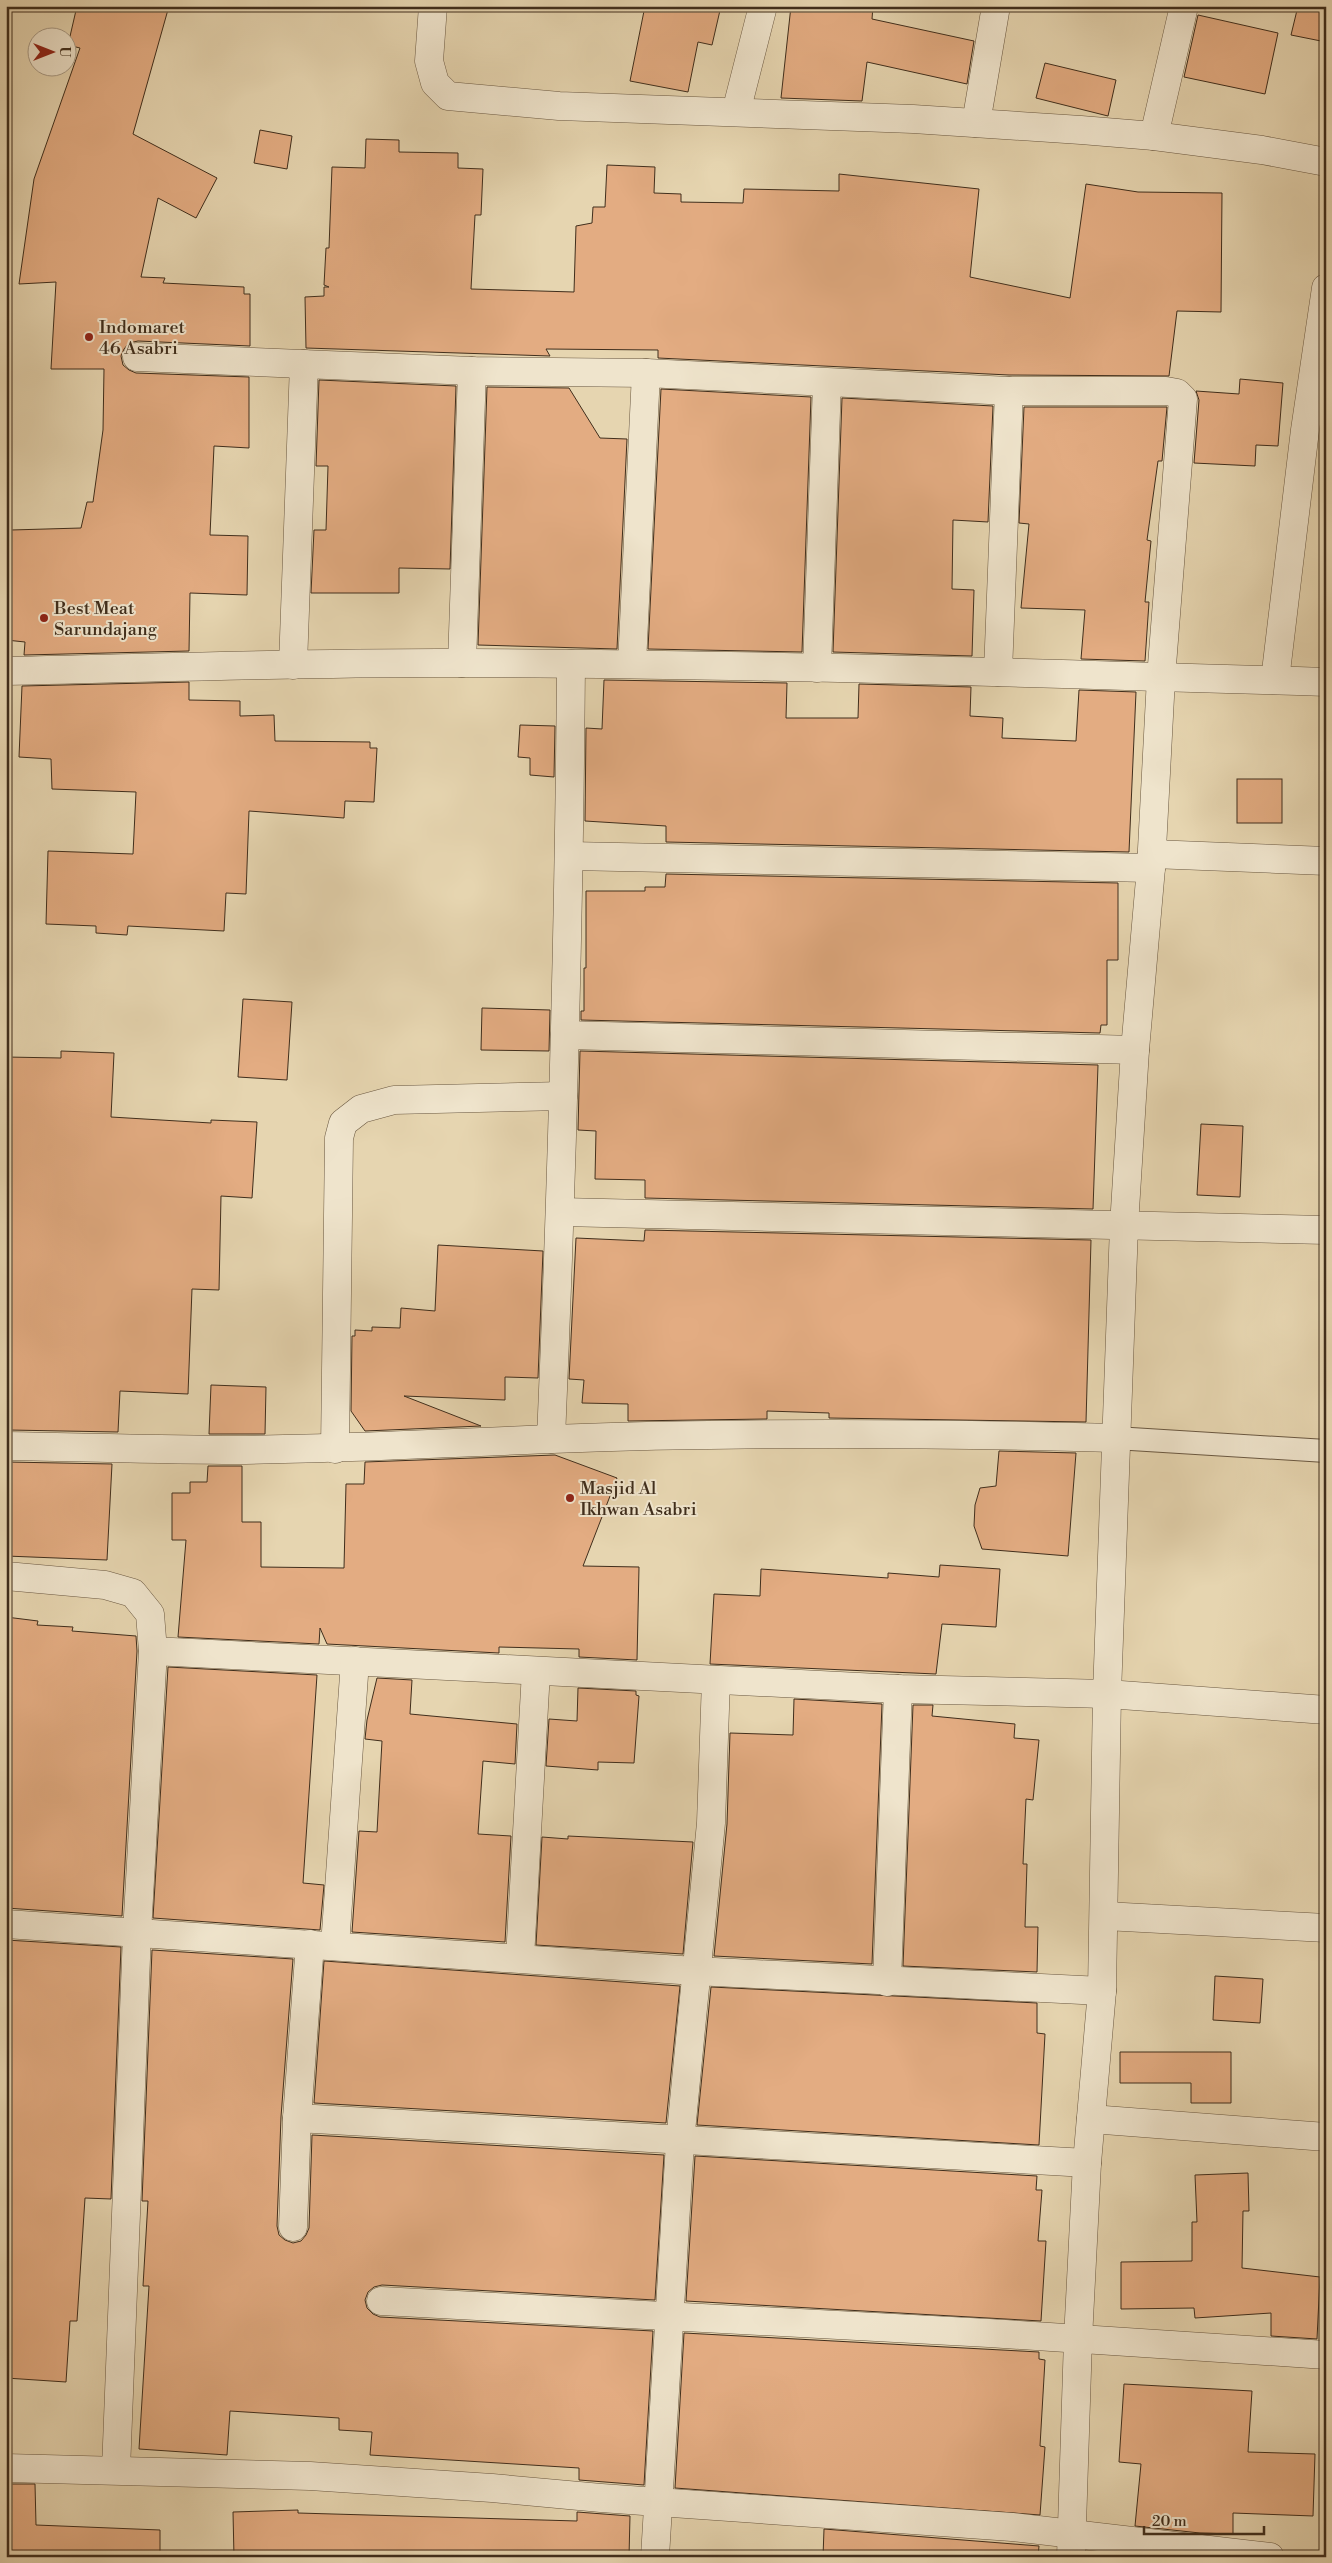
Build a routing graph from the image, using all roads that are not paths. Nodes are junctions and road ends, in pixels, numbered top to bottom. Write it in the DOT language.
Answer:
graph roads {
  1 [pos="433,6"];
  2 [pos="763,6"];
  3 [pos="996,6"];
  4 [pos="1184,6"];
  5 [pos="736,112"];
  6 [pos="976,123"];
  7 [pos="1154,136"];
  8 [pos="1326,162"];
  9 [pos="1325,294"];
  10 [pos="137,357"];
  11 [pos="304,364"];
  12 [pos="472,371"];
  13 [pos="646,373"];
  14 [pos="827,383"];
  15 [pos="1009,391"];
  16 [pos="462,663"];
  17 [pos="571,664"];
  18 [pos="632,664"];
  19 [pos="292,665"];
  20 [pos="817,668"];
  21 [pos="6,671"];
  22 [pos="998,672"];
  23 [pos="1161,678"];
  24 [pos="1275,680"];
  25 [pos="1326,682"];
  26 [pos="570,856"];
  27 [pos="1152,861"];
  28 [pos="1326,861"];
  29 [pos="564,1034"];
  30 [pos="1135,1050"];
  31 [pos="562,1096"];
  32 [pos="560,1212"];
  33 [pos="1124,1226"];
  34 [pos="1326,1230"];
  35 [pos="1115,1438"];
  36 [pos="551,1439"];
  37 [pos="6,1446"];
  38 [pos="335,1448"];
  39 [pos="1326,1451"];
  40 [pos="6,1576"];
  41 [pos="153,1650"];
  42 [pos="355,1661"];
  43 [pos="536,1671"];
  44 [pos="716,1680"];
  45 [pos="898,1689"];
  46 [pos="1107,1694"];
  47 [pos="1326,1710"];
  48 [pos="1105,1916"];
  49 [pos="6,1924"];
  50 [pos="1326,1928"];
  51 [pos="137,1933"];
  52 [pos="322,1945"];
  53 [pos="520,1958"];
  54 [pos="695,1971"];
  55 [pos="887,1982"];
  56 [pos="1102,1991"];
  57 [pos="297,2118"];
  58 [pos="1091,2119"];
  59 [pos="1326,2136"];
  60 [pos="680,2142"];
  61 [pos="1087,2164"];
  62 [pos="292,2227"];
  63 [pos="381,2301"];
  64 [pos="668,2315"];
  65 [pos="1078,2339"];
  66 [pos="1326,2355"];
  67 [pos="6,2468"];
  68 [pos="116,2470"];
  69 [pos="657,2502"];
  70 [pos="1071,2545"];
  71 [pos="655,2557"];
  72 [pos="1270,2557"];
  1 -- 5 [label="street"];
  2 -- 5 [label="street"];
  3 -- 6 [label="street"];
  4 -- 7 [label="street"];
  5 -- 6 [label="street"];
  6 -- 7 [label="street"];
  7 -- 8 [label="street"];
  9 -- 24 [label="street"];
  10 -- 11 [label="street"];
  11 -- 12 [label="street"];
  11 -- 19 [label="street"];
  12 -- 13 [label="street"];
  12 -- 16 [label="street"];
  13 -- 14 [label="street"];
  13 -- 18 [label="street"];
  14 -- 15 [label="street"];
  14 -- 20 [label="street"];
  15 -- 22 [label="street"];
  15 -- 23 [label="street"];
  16 -- 17 [label="street"];
  16 -- 19 [label="street"];
  17 -- 18 [label="street"];
  17 -- 26 [label="street"];
  18 -- 20 [label="street"];
  19 -- 21 [label="street"];
  20 -- 22 [label="street"];
  22 -- 23 [label="street"];
  23 -- 24 [label="street"];
  23 -- 27 [label="street"];
  24 -- 25 [label="street"];
  26 -- 27 [label="street"];
  26 -- 29 [label="street"];
  27 -- 28 [label="street"];
  27 -- 30 [label="street"];
  29 -- 30 [label="street"];
  29 -- 31 [label="street"];
  30 -- 33 [label="street"];
  31 -- 32 [label="street"];
  31 -- 38 [label="street"];
  32 -- 33 [label="street"];
  32 -- 36 [label="street"];
  33 -- 34 [label="street"];
  33 -- 35 [label="street"];
  35 -- 36 [label="street"];
  35 -- 39 [label="lane"];
  35 -- 46 [label="street"];
  36 -- 38 [label="street"];
  37 -- 38 [label="street"];
  40 -- 41 [label="street"];
  41 -- 42 [label="street"];
  41 -- 51 [label="street"];
  42 -- 43 [label="street"];
  42 -- 52 [label="street"];
  43 -- 44 [label="street"];
  43 -- 53 [label="street"];
  44 -- 45 [label="street"];
  44 -- 54 [label="street"];
  45 -- 46 [label="street"];
  45 -- 55 [label="street"];
  46 -- 47 [label="street"];
  46 -- 48 [label="street"];
  48 -- 50 [label="street"];
  48 -- 56 [label="street"];
  49 -- 51 [label="street"];
  51 -- 52 [label="street"];
  51 -- 68 [label="street"];
  52 -- 53 [label="street"];
  52 -- 57 [label="street"];
  53 -- 54 [label="street"];
  54 -- 55 [label="street"];
  54 -- 60 [label="street"];
  55 -- 56 [label="street"];
  56 -- 58 [label="street"];
  57 -- 60 [label="street"];
  57 -- 62 [label="street"];
  58 -- 59 [label="street"];
  58 -- 61 [label="street"];
  60 -- 61 [label="street"];
  60 -- 64 [label="street"];
  61 -- 65 [label="street"];
  63 -- 64 [label="street"];
  64 -- 65 [label="street"];
  64 -- 69 [label="street"];
  65 -- 66 [label="street"];
  65 -- 70 [label="street"];
  67 -- 68 [label="street"];
  68 -- 69 [label="street"];
  69 -- 70 [label="street"];
  69 -- 71 [label="street"];
  70 -- 72 [label="street"];
}
